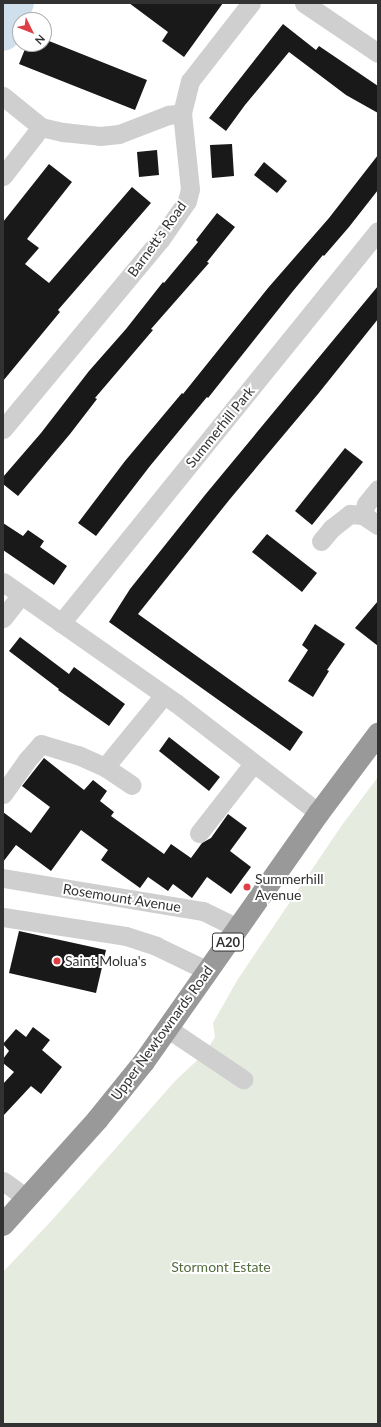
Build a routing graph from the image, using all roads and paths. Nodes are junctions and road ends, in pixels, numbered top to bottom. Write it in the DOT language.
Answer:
graph roads {
  1 [pos="251,3"];
  2 [pos="304,3"];
  3 [pos="378,53"];
  4 [pos="3,96"];
  5 [pos="182,113"];
  6 [pos="40,127"];
  7 [pos="3,176"];
  8 [pos="378,231"];
  9 [pos="3,429"];
  10 [pos="378,489"];
  11 [pos="371,520"];
  12 [pos="322,541"];
  13 [pos="3,582"];
  14 [pos="21,595"];
  15 [pos="3,618"];
  16 [pos="61,623"];
  17 [pos="164,695"];
  18 [pos="378,734"];
  19 [pos="253,764"];
  20 [pos="105,767"];
  21 [pos="132,785"];
  22 [pos="3,794"];
  23 [pos="319,813"];
  24 [pos="199,833"];
  25 [pos="3,878"];
  26 [pos="3,917"];
  27 [pos="238,928"];
  28 [pos="208,971"];
  29 [pos="167,1028"];
  30 [pos="243,1079"];
  31 [pos="3,1181"];
  32 [pos="26,1198"];
  33 [pos="3,1225"];
  1 -- 5 [label="street, Barnett's Road"];
  2 -- 3 [label="street"];
  4 -- 6 [label="street"];
  5 -- 6 [label="street"];
  5 -- 9 [label="street, Barnett's Road"];
  6 -- 7 [label="street"];
  8 -- 16 [label="street, Summerhill Park"];
  10 -- 11 [label="street"];
  11 -- 12 [label="street"];
  13 -- 14 [label="street"];
  14 -- 15 [label="street"];
  14 -- 16 [label="street"];
  16 -- 17 [label="street"];
  17 -- 19 [label="street"];
  17 -- 20 [label="street"];
  18 -- 23 [label="highway, Upper Newtownards Road / A20"];
  19 -- 23 [label="street"];
  19 -- 24 [label="street"];
  20 -- 21 [label="street"];
  20 -- 22 [label="street"];
  23 -- 27 [label="highway, Upper Newtownards Road / A20"];
  25 -- 27 [label="street, Rosemount Avenue"];
  26 -- 28 [label="street"];
  27 -- 28 [label="highway, Upper Newtownards Road / A20"];
  28 -- 29 [label="highway, Upper Newtownards Road / A20"];
  29 -- 30 [label="street"];
  29 -- 32 [label="highway, Upper Newtownards Road / A20"];
  31 -- 32 [label="street"];
  32 -- 33 [label="highway, Upper Newtownards Road / A20"];
}
